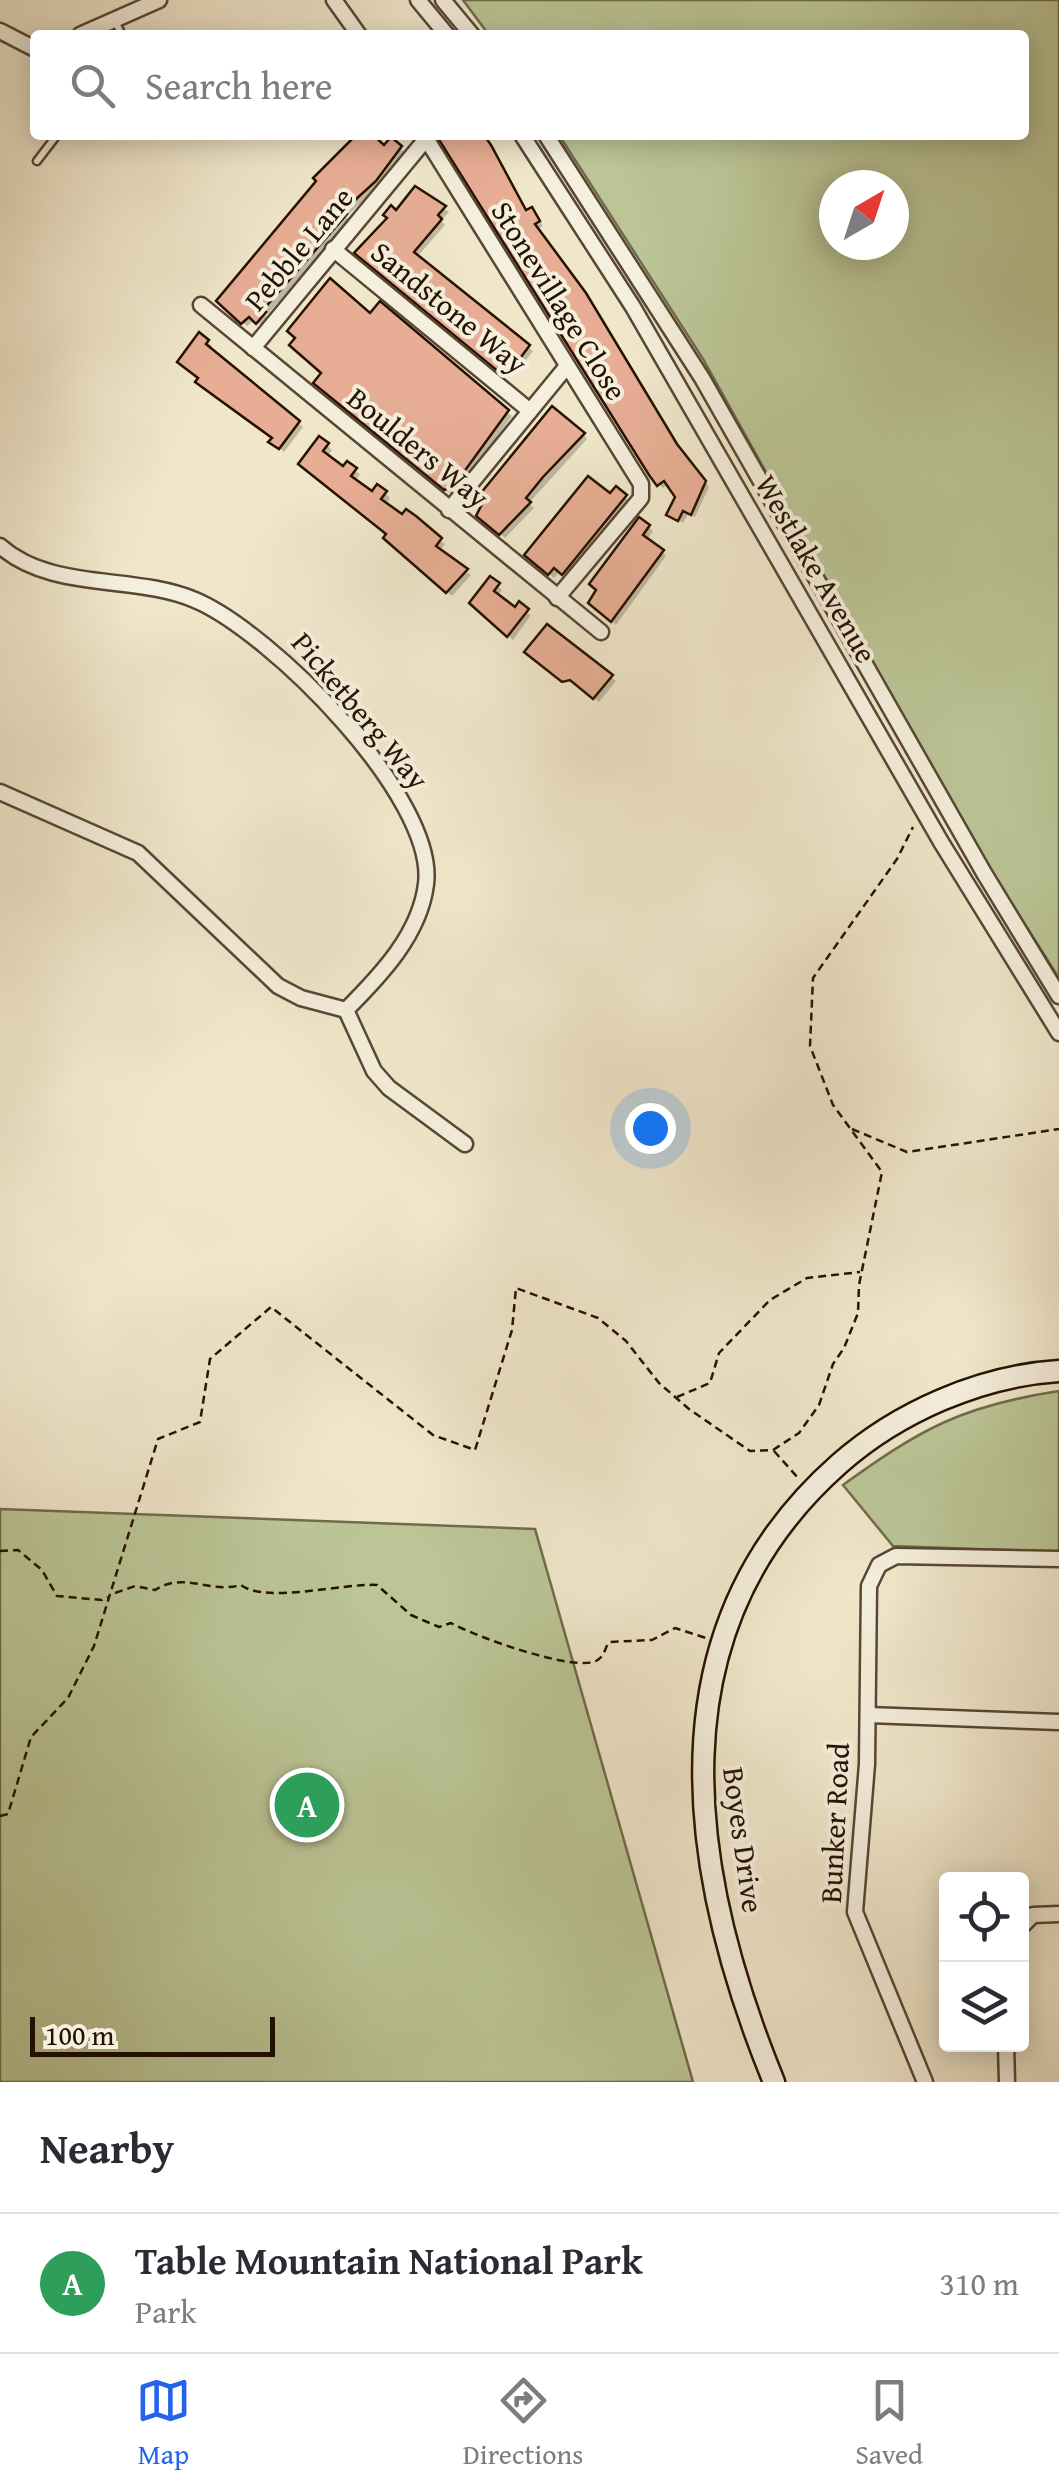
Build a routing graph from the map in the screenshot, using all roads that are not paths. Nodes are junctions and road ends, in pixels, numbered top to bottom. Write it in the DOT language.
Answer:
graph roads {
  1 [pos="160,0"];
  2 [pos="418,0"];
  3 [pos="444,0"];
  4 [pos="335,1"];
  5 [pos="115,20"];
  6 [pos="92,30"];
  7 [pos="120,30"];
  8 [pos="355,30"];
  9 [pos="443,30"];
  10 [pos="468,30"];
  11 [pos="0,31"];
  12 [pos="30,46"];
  13 [pos="53,140"];
  14 [pos="423,140"];
  15 [pos="427,140"];
  16 [pos="525,140"];
  17 [pos="549,140"];
  18 [pos="37,160"];
  19 [pos="333,249"];
  20 [pos="201,305"];
  21 [pos="253,348"];
  22 [pos="567,366"];
  23 [pos="530,411"];
  24 [pos="449,510"];
  25 [pos="0,546"];
  26 [pos="557,598"];
  27 [pos="601,632"];
  28 [pos="0,792"];
  29 [pos="1059,996"];
  30 [pos="346,1010"];
  31 [pos="1059,1033"];
  32 [pos="465,1144"];
  33 [pos="1059,1372"];
  34 [pos="1059,1560"];
  35 [pos="868,1716"];
  36 [pos="1059,1722"];
  37 [pos="1059,1914"];
  38 [pos="1029,1918"];
  39 [pos="1006,2052"];
  40 [pos="774,2082"];
  41 [pos="925,2082"];
  42 [pos="1007,2082"];
  1 -- 5 [label="street"];
  2 -- 9 [label="street"];
  3 -- 10 [label="street"];
  4 -- 8 [label="street"];
  5 -- 6 [label="street"];
  5 -- 7 [label="lane"];
  11 -- 12 [label="street"];
  13 -- 18 [label="lane"];
  14 -- 19 [label="street, Pebble Lane"];
  15 -- 22 [label="street, Stonevillage Close"];
  16 -- 31 [label="street, Westlake Avenue"];
  17 -- 29 [label="street, Westlake Avenue"];
  19 -- 21 [label="street, Pebble Lane"];
  19 -- 23 [label="street, Sandstone Way"];
  20 -- 21 [label="street, Boulders Way"];
  21 -- 24 [label="street, Boulders Way"];
  22 -- 23 [label="street"];
  22 -- 26 [label="street, Stonevillage Close"];
  23 -- 24 [label="street"];
  24 -- 26 [label="street, Boulders Way"];
  25 -- 30 [label="street, Picketberg Way"];
  26 -- 27 [label="street, Boulders Way"];
  28 -- 30 [label="street"];
  30 -- 32 [label="street"];
  33 -- 40 [label="main road, Boyes Drive"];
  34 -- 35 [label="street, Bunker Road"];
  35 -- 36 [label="street"];
  35 -- 41 [label="street, Bunker Road"];
  37 -- 38 [label="street"];
  39 -- 42 [label="street"];
}
